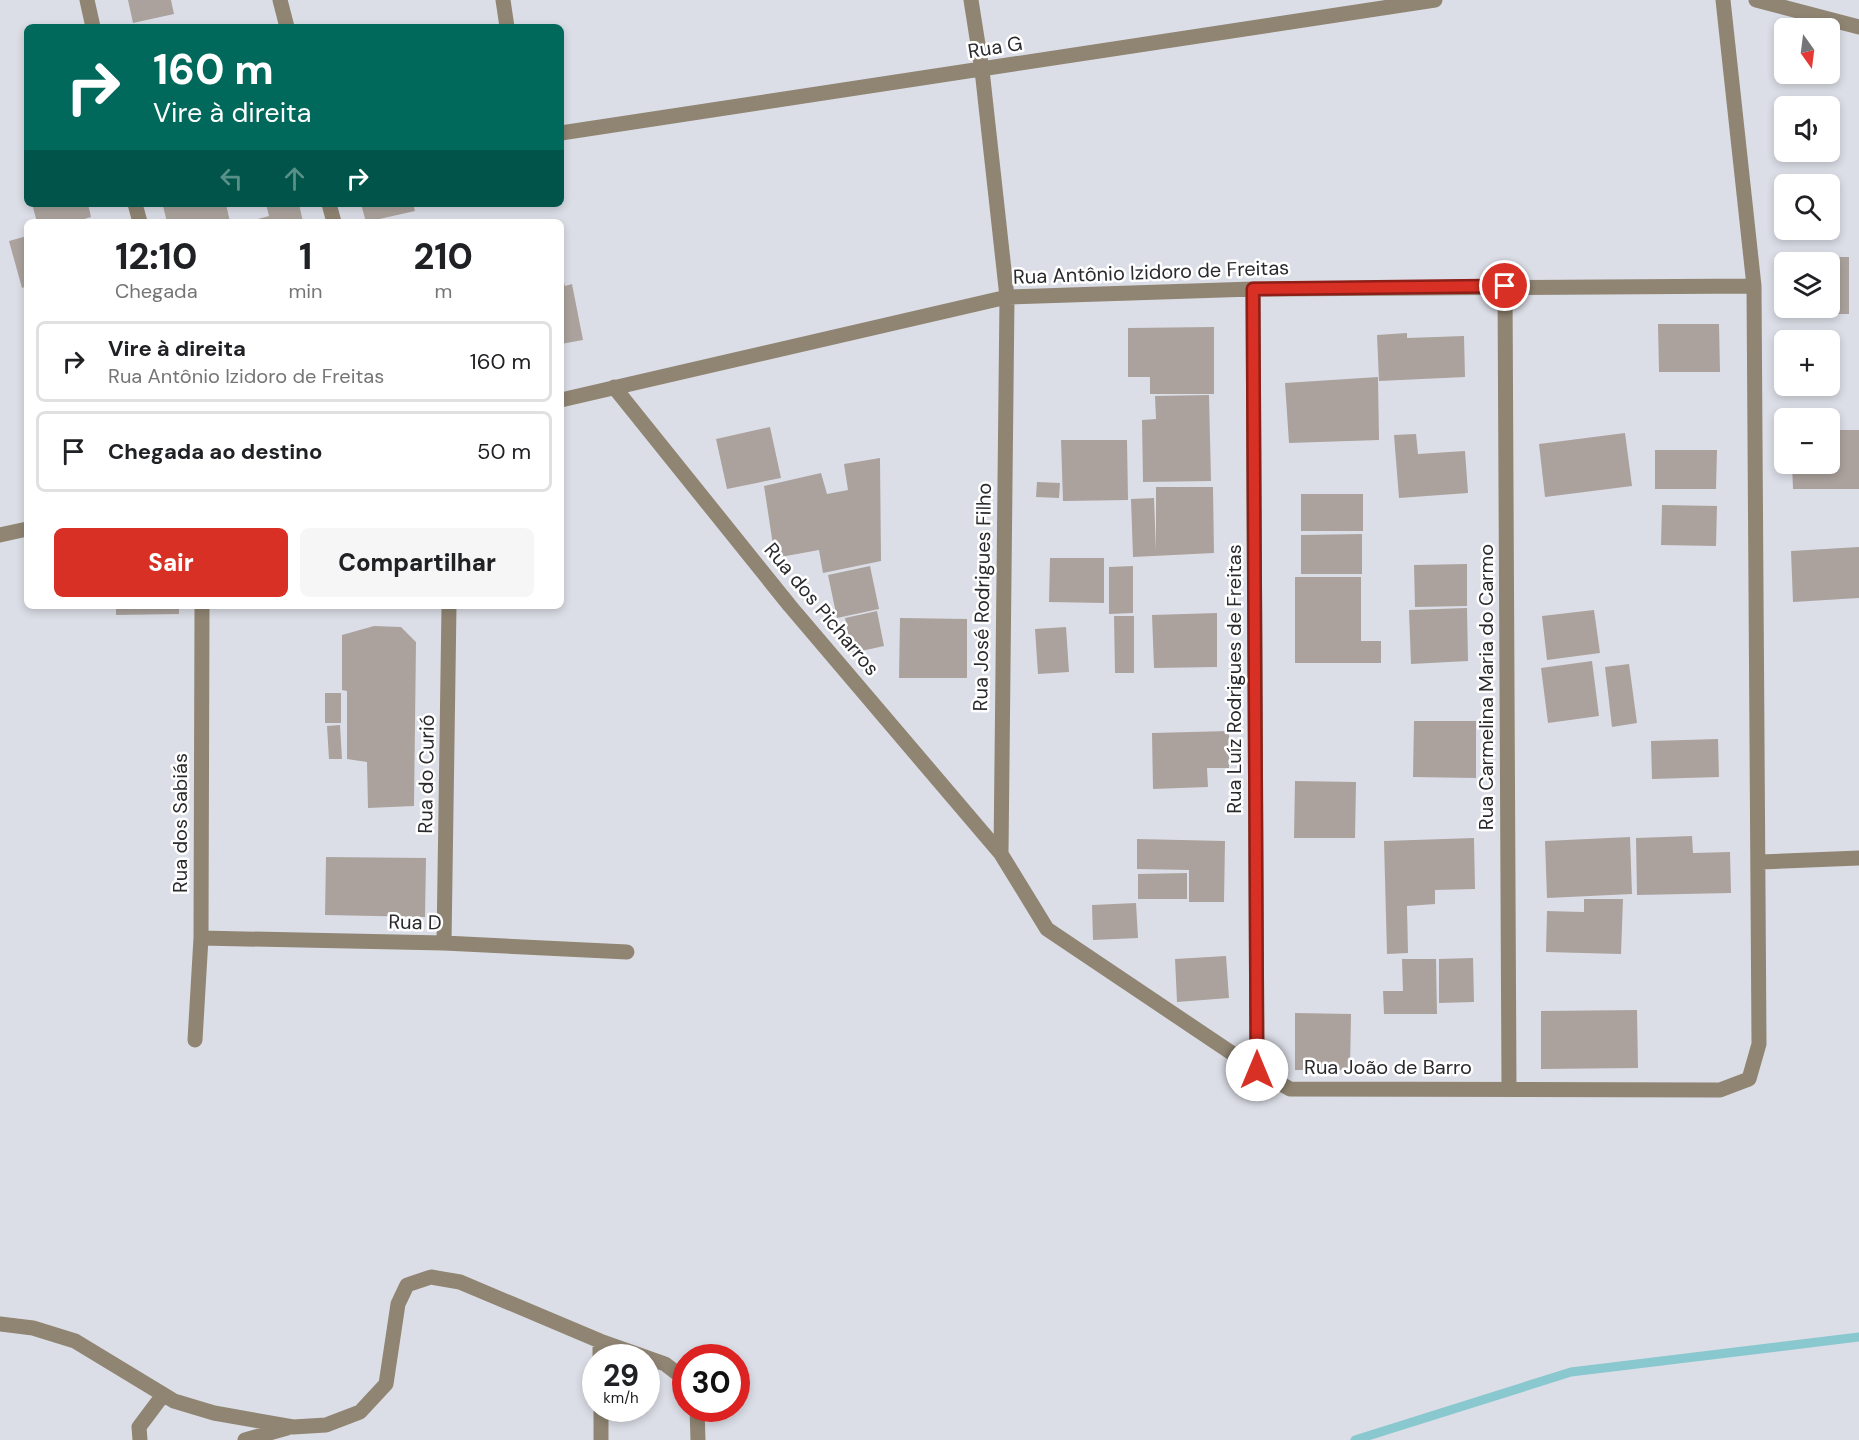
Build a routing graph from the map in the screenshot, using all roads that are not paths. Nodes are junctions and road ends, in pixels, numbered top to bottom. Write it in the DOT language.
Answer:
graph roads {
  1 [pos="87,0"];
  2 [pos="280,0"];
  3 [pos="503,0"];
  4 [pos="971,0"];
  5 [pos="1435,0"];
  6 [pos="1723,0"];
  7 [pos="1756,0"];
  8 [pos="92,24"];
  9 [pos="286,24"];
  10 [pos="507,24"];
  11 [pos="1859,27"];
  12 [pos="982,70"];
  13 [pos="564,133"];
  14 [pos="1505,286"];
  15 [pos="1754,286"];
  16 [pos="1253,289"];
  17 [pos="1007,297"];
  18 [pos="614,387"];
  19 [pos="564,399"];
  20 [pos="24,530"];
  21 [pos="0,535"];
  22 [pos="202,609"];
  23 [pos="449,609"];
  24 [pos="1001,854"];
  25 [pos="1859,858"];
  26 [pos="1760,862"];
  27 [pos="201,938"];
  28 [pos="444,943"];
  29 [pos="627,952"];
  30 [pos="195,1040"];
  31 [pos="1257,1070"];
  32 [pos="1509,1088"];
  33 [pos="0,1324"];
  34 [pos="600,1341"];
  35 [pos="672,1369"];
  36 [pos="163,1395"];
  37 [pos="600,1422"];
  38 [pos="697,1422"];
  39 [pos="292,1427"];
  40 [pos="140,1440"];
  41 [pos="245,1440"];
  42 [pos="601,1440"];
  43 [pos="698,1440"];
  1 -- 8 [label="street"];
  2 -- 9 [label="street"];
  3 -- 10 [label="street"];
  4 -- 12 [label="street, Rua José Rodrigues Filho"];
  5 -- 12 [label="street, Rua G"];
  6 -- 15 [label="street"];
  7 -- 11 [label="street"];
  12 -- 13 [label="street, Rua G"];
  12 -- 17 [label="street, Rua José Rodrigues Filho"];
  14 -- 15 [label="street, Rua Antônio Izidoro de Freitas"];
  14 -- 16 [label="street, Rua Antônio Izidoro de Freitas"];
  14 -- 32 [label="street, Rua Carmelina Maria do Carmo"];
  15 -- 26 [label="street"];
  16 -- 17 [label="street, Rua Antônio Izidoro de Freitas"];
  16 -- 31 [label="street, Rua Luíz Rodrigues de Freitas"];
  17 -- 18 [label="street, Rua Antônio Izidoro de Freitas"];
  17 -- 24 [label="street, Rua José Rodrigues Filho"];
  18 -- 19 [label="street, Rua Antônio Izidoro de Freitas"];
  18 -- 24 [label="street, Rua dos Picharros"];
  20 -- 21 [label="street"];
  22 -- 27 [label="street, Rua dos Sabiás"];
  23 -- 28 [label="street, Rua do Curió"];
  24 -- 31 [label="street, Rua João de Barro"];
  25 -- 26 [label="street"];
  26 -- 32 [label="street, Rua João de Barro"];
  27 -- 28 [label="street, Rua D"];
  27 -- 30 [label="street, Rua dos Sabiás"];
  28 -- 29 [label="street, Rua D"];
  31 -- 32 [label="street, Rua João de Barro"];
  33 -- 36 [label="street"];
  34 -- 35 [label="street"];
  34 -- 39 [label="street"];
  36 -- 39 [label="street"];
  36 -- 40 [label="street"];
  37 -- 42 [label="street"];
  38 -- 43 [label="street"];
  39 -- 41 [label="street"];
}
